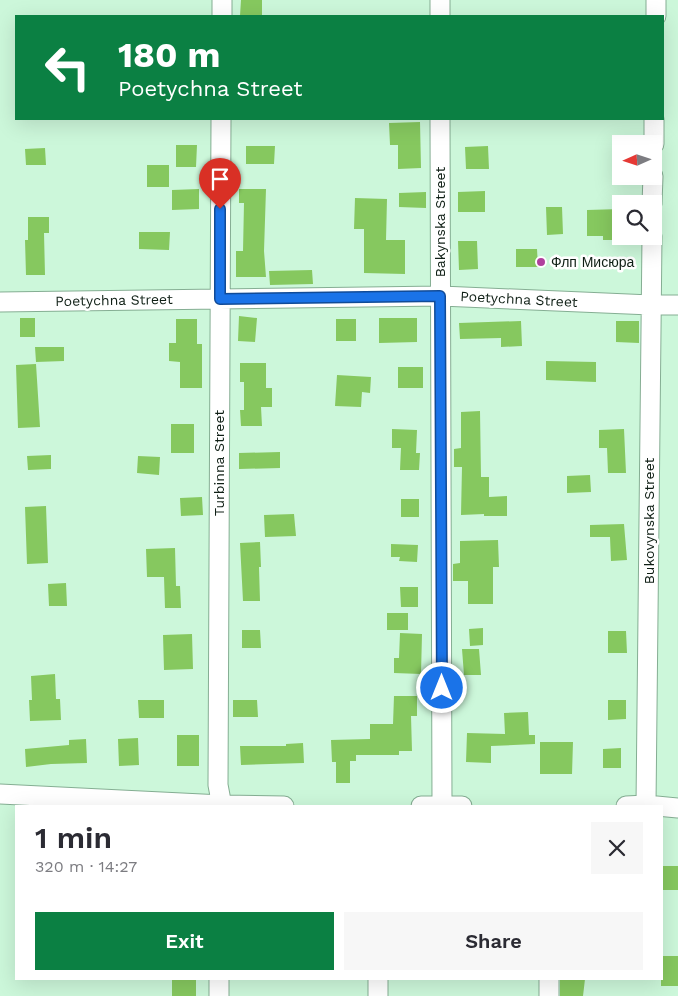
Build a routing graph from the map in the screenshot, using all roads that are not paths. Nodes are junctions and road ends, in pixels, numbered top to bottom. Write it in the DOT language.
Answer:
graph roads {
  1 [pos="222,0"];
  2 [pos="440,0"];
  3 [pos="656,0"];
  4 [pos="222,15"];
  5 [pos="440,15"];
  6 [pos="656,15"];
  7 [pos="221,120"];
  8 [pos="440,120"];
  9 [pos="654,120"];
  10 [pos="654,135"];
  11 [pos="652,245"];
  12 [pos="440,296"];
  13 [pos="220,299"];
  14 [pos="0,302"];
  15 [pos="651,305"];
  16 [pos="678,305"];
  17 [pos="0,794"];
  18 [pos="204,805"];
  19 [pos="222,805"];
  20 [pos="442,805"];
  21 [pos="646,805"];
  22 [pos="663,807"];
  23 [pos="678,808"];
  24 [pos="219,980"];
  25 [pos="378,980"];
  26 [pos="549,980"];
  27 [pos="219,996"];
  28 [pos="378,996"];
  29 [pos="549,996"];
  1 -- 4 [label="street"];
  2 -- 5 [label="street"];
  3 -- 6 [label="street"];
  7 -- 13 [label="street, Turbinna Street"];
  8 -- 12 [label="street, Bakynska Street"];
  9 -- 10 [label="street"];
  11 -- 15 [label="street, Bukovynska Street"];
  12 -- 13 [label="street, Poetychna Street"];
  12 -- 15 [label="street, Poetychna Street"];
  12 -- 20 [label="street, Bakynska Street"];
  13 -- 14 [label="street, Poetychna Street"];
  13 -- 19 [label="street, Turbinna Street"];
  15 -- 16 [label="street, Poetychna Street"];
  15 -- 21 [label="street, Bukovynska Street"];
  17 -- 18 [label="street"];
  22 -- 23 [label="street"];
  24 -- 27 [label="street"];
  25 -- 28 [label="street"];
  26 -- 29 [label="street"];
}
